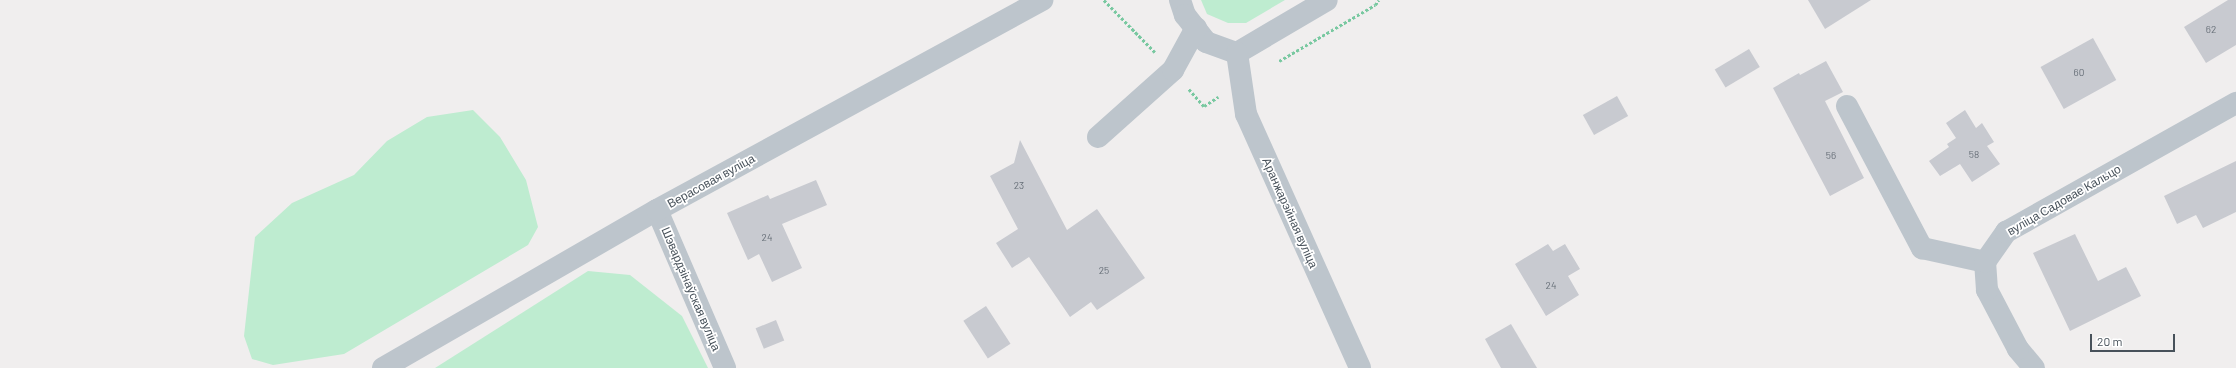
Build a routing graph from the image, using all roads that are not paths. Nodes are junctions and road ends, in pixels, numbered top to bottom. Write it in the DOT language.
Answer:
graph roads {
  1 [pos="1042,0"];
  2 [pos="1180,0"];
  3 [pos="1327,0"];
  4 [pos="1196,28"];
  5 [pos="1237,53"];
  6 [pos="2236,103"];
  7 [pos="1847,106"];
  8 [pos="1098,137"];
  9 [pos="657,210"];
  10 [pos="1985,262"];
  11 [pos="383,368"];
  12 [pos="725,368"];
  13 [pos="1360,368"];
  14 [pos="2034,368"];
  1 -- 9 [label="street, Верасовая вуліца"];
  2 -- 4 [label="street"];
  3 -- 5 [label="street"];
  4 -- 5 [label="street"];
  4 -- 8 [label="street"];
  5 -- 13 [label="street, Аранжарэйная вуліца"];
  6 -- 10 [label="street, вуліца Садовае Кальцо"];
  7 -- 10 [label="street"];
  9 -- 11 [label="street, Верасовая вуліца"];
  9 -- 12 [label="street, Шэвардзінаўская вуліца"];
  10 -- 14 [label="street"];
}
